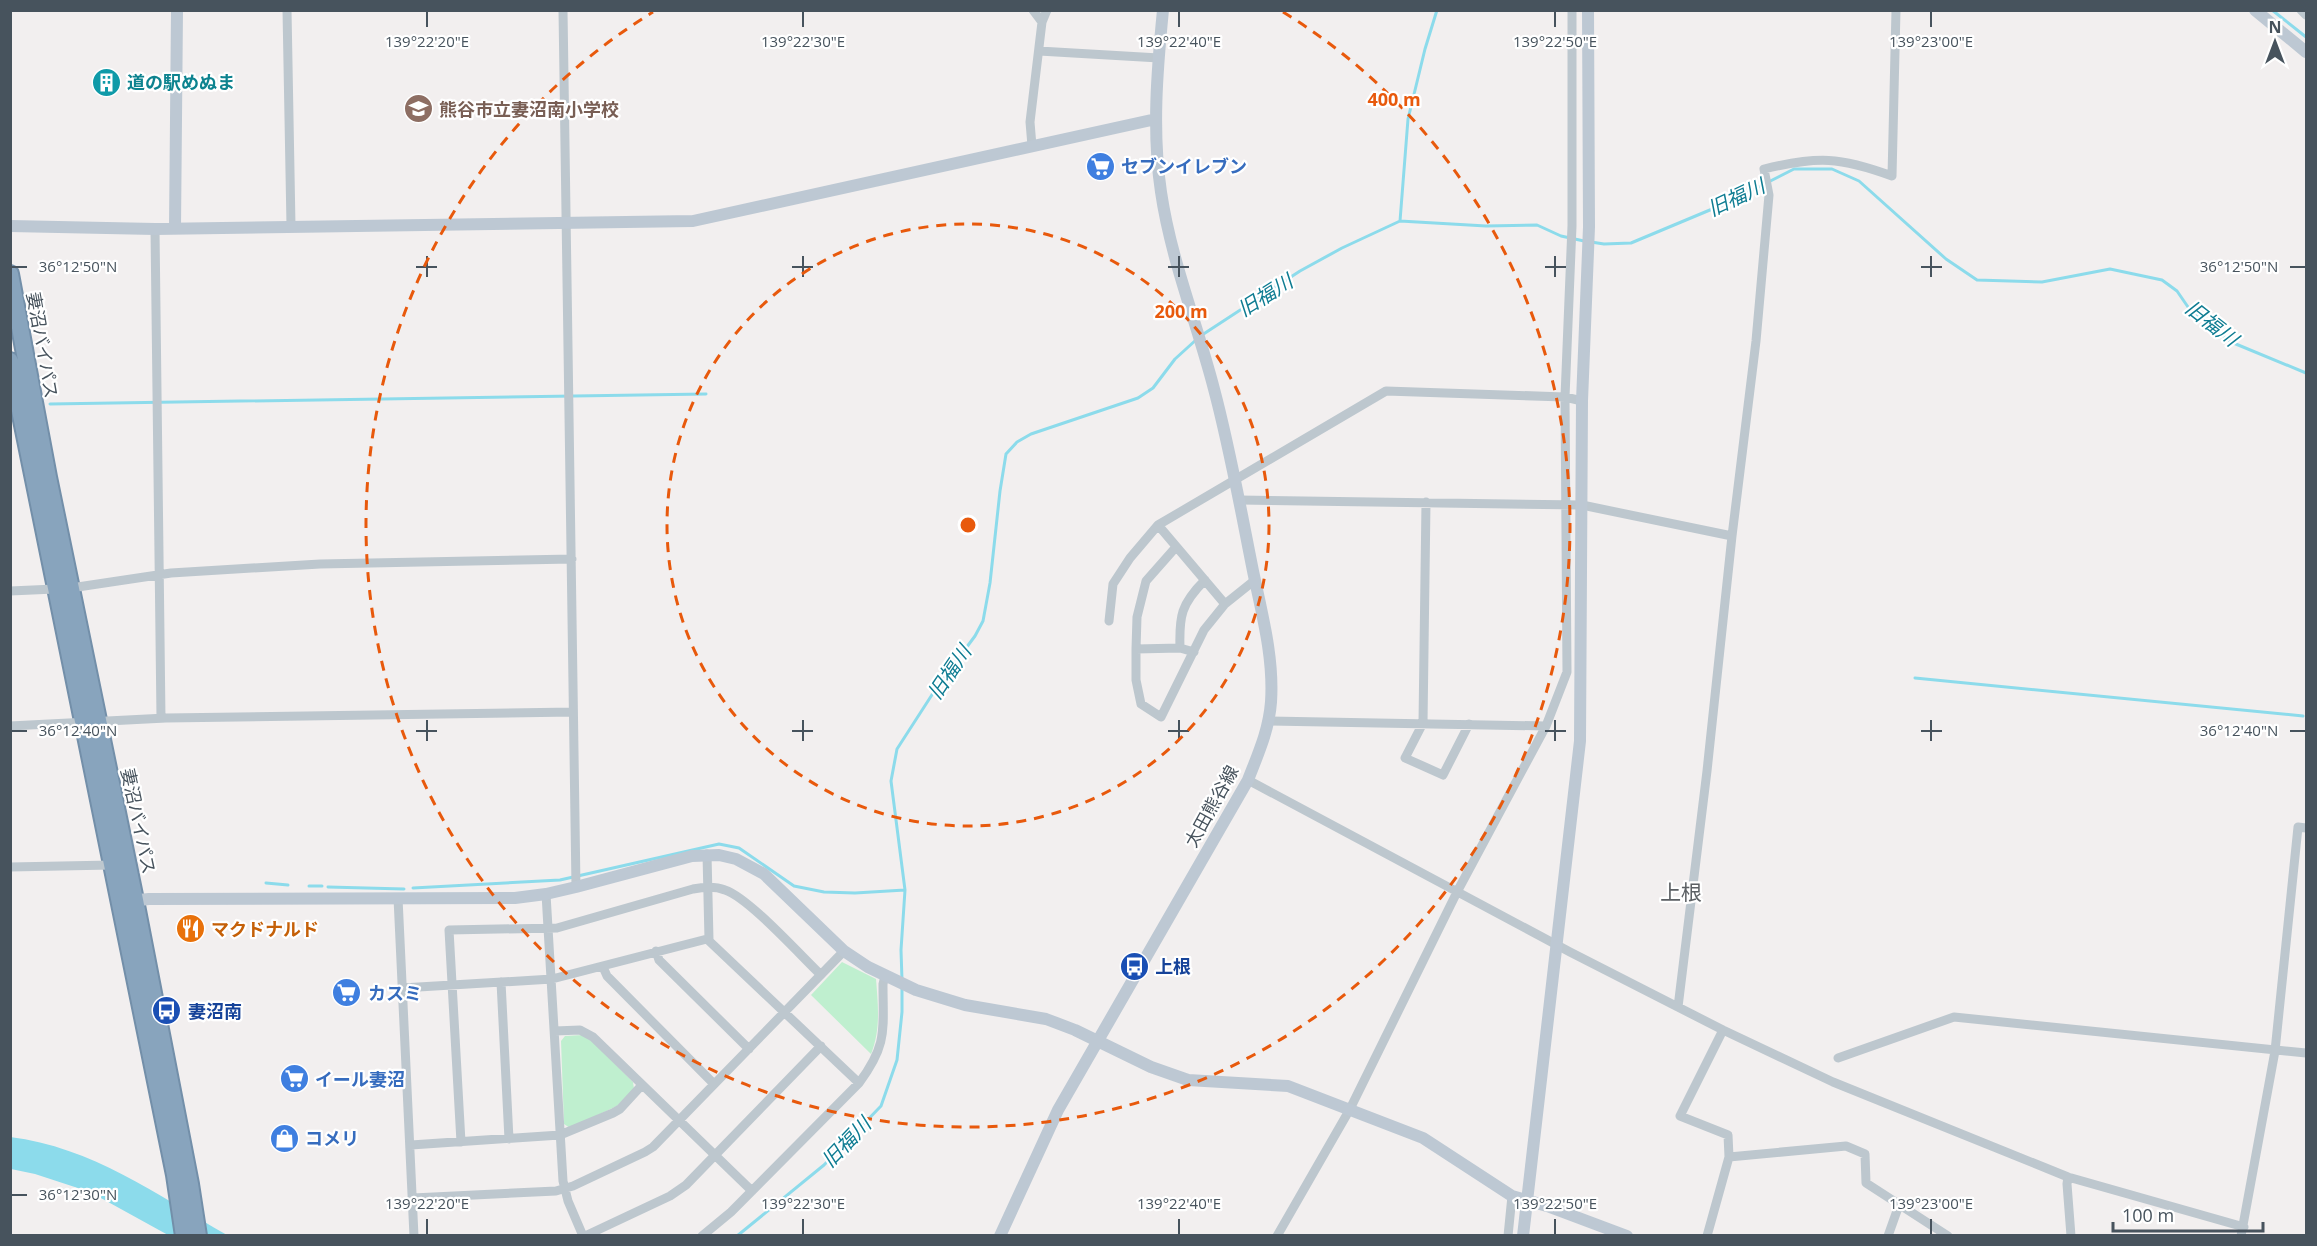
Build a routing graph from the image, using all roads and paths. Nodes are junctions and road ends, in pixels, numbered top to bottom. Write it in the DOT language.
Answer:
graph roads {
  1 [pos="177,10"];
  2 [pos="287,10"];
  3 [pos="563,10"];
  4 [pos="1033,10"];
  5 [pos="1047,10"];
  6 [pos="1163,10"];
  7 [pos="1572,10"];
  8 [pos="1588,10"];
  9 [pos="1896,10"];
  10 [pos="2254,10"];
  11 [pos="2301,10"];
  12 [pos="2307,15"];
  13 [pos="1042,22"];
  14 [pos="1039,51"];
  15 [pos="2307,52"];
  16 [pos="1159,58"];
  17 [pos="1156,119"];
  18 [pos="1032,146"];
  19 [pos="566,223"];
  20 [pos="10,226"];
  21 [pos="291,226"];
  22 [pos="175,228"];
  23 [pos="155,229"];
  24 [pos="10,274"];
  25 [pos="10,361"];
  26 [pos="1565,397"];
  27 [pos="1582,401"];
  28 [pos="1234,479"];
  29 [pos="1239,500"];
  30 [pos="1426,502"];
  31 [pos="1565,505"];
  32 [pos="1582,505"];
  33 [pos="1158,525"];
  34 [pos="1732,536"];
  35 [pos="1176,547"];
  36 [pos="572,559"];
  37 [pos="159,575"];
  38 [pos="1205,580"];
  39 [pos="1255,580"];
  40 [pos="63,588"];
  41 [pos="10,591"];
  42 [pos="1225,604"];
  43 [pos="1109,621"];
  44 [pos="1180,648"];
  45 [pos="1136,649"];
  46 [pos="1194,652"];
  47 [pos="573,712"];
  48 [pos="161,718"];
  49 [pos="1269,721"];
  50 [pos="91,722"];
  51 [pos="1423,723"];
  52 [pos="1469,724"];
  53 [pos="10,726"];
  54 [pos="1546,726"];
  55 [pos="1248,780"];
  56 [pos="2307,828"];
  57 [pos="707,854"];
  58 [pos="112,865"];
  59 [pos="10,867"];
  60 [pos="576,887"];
  61 [pos="707,887"];
  62 [pos="1457,892"];
  63 [pos="546,894"];
  64 [pos="398,898"];
  65 [pos="127,901"];
  66 [pos="548,929"];
  67 [pos="709,940"];
  68 [pos="1558,945"];
  69 [pos="656,951"];
  70 [pos="844,951"];
  71 [pos="603,967"];
  72 [pos="821,975"];
  73 [pos="888,977"];
  74 [pos="552,980"];
  75 [pos="501,982"];
  76 [pos="451,985"];
  77 [pos="402,988"];
  78 [pos="1678,1007"];
  79 [pos="785,1012"];
  80 [pos="1723,1030"];
  81 [pos="555,1031"];
  82 [pos="1098,1041"];
  83 [pos="821,1046"];
  84 [pos="749,1049"];
  85 [pos="2275,1050"];
  86 [pos="2307,1053"];
  87 [pos="1838,1058"];
  88 [pos="859,1083"];
  89 [pos="714,1084"];
  90 [pos="642,1085"];
  91 [pos="1350,1109"];
  92 [pos="678,1121"];
  93 [pos="560,1135"];
  94 [pos="509,1139"];
  95 [pos="461,1142"];
  96 [pos="411,1145"];
  97 [pos="715,1155"];
  98 [pos="1729,1157"];
  99 [pos="2068,1177"];
  100 [pos="564,1189"];
  101 [pos="752,1191"];
  102 [pos="1512,1196"];
  103 [pos="413,1198"];
  104 [pos="1527,1200"];
  105 [pos="1899,1205"];
  106 [pos="2242,1231"];
  107 [pos="184,1236"];
  108 [pos="198,1236"];
  109 [pos="414,1236"];
  110 [pos="584,1236"];
  111 [pos="702,1236"];
  112 [pos="1000,1236"];
  113 [pos="1277,1236"];
  114 [pos="1508,1236"];
  115 [pos="1523,1236"];
  116 [pos="1627,1236"];
  117 [pos="1707,1236"];
  118 [pos="1888,1236"];
  119 [pos="1948,1236"];
  120 [pos="2071,1236"];
  1 -- 22 [label="street"];
  2 -- 21 [label="street"];
  3 -- 19 [label="street"];
  4 -- 13 [label="street"];
  5 -- 13 [label="street"];
  6 -- 16 [label="street"];
  7 -- 26 [label="street"];
  8 -- 27 [label="street"];
  9 -- 34 [label="street"];
  10 -- 15 [label="street"];
  11 -- 12 [label="street"];
  13 -- 14 [label="street"];
  14 -- 16 [label="street"];
  14 -- 18 [label="street"];
  16 -- 17 [label="street"];
  17 -- 18 [label="street"];
  17 -- 28 [label="street, 太田熊谷線"];
  18 -- 19 [label="street"];
  19 -- 21 [label="street"];
  19 -- 36 [label="street"];
  20 -- 23 [label="street"];
  21 -- 22 [label="street"];
  22 -- 23 [label="street"];
  23 -- 37 [label="street"];
  24 -- 40 [label="highway, 妻沼バイパス"];
  25 -- 40 [label="highway, 妻沼バイパス"];
  26 -- 27 [label="street"];
  26 -- 28 [label="street"];
  26 -- 31 [label="street"];
  27 -- 32 [label="street"];
  28 -- 29 [label="street, 太田熊谷線"];
  28 -- 33 [label="street"];
  29 -- 30 [label="street"];
  29 -- 39 [label="street, 太田熊谷線"];
  30 -- 31 [label="street"];
  30 -- 51 [label="street"];
  31 -- 32 [label="street"];
  31 -- 54 [label="street"];
  32 -- 34 [label="street"];
  32 -- 68 [label="street"];
  33 -- 35 [label="street"];
  33 -- 43 [label="street"];
  34 -- 78 [label="street"];
  35 -- 38 [label="street"];
  35 -- 45 [label="street"];
  36 -- 37 [label="street"];
  36 -- 47 [label="street"];
  37 -- 40 [label="street"];
  37 -- 48 [label="street"];
  38 -- 42 [label="street"];
  38 -- 44 [label="street"];
  39 -- 42 [label="street"];
  39 -- 49 [label="street, 太田熊谷線"];
  40 -- 41 [label="street"];
  40 -- 50 [label="highway, 妻沼バイパス"];
  42 -- 46 [label="street"];
  44 -- 45 [label="street"];
  44 -- 46 [label="street"];
  45 -- 46 [label="street"];
  47 -- 48 [label="street"];
  47 -- 60 [label="street"];
  48 -- 50 [label="street"];
  49 -- 51 [label="street"];
  49 -- 55 [label="street, 太田熊谷線"];
  50 -- 53 [label="street"];
  50 -- 58 [label="highway, 妻沼バイパス"];
  50 -- 65 [label="highway, 妻沼バイパス"];
  51 -- 52 [label="street"];
  51 -- 52 [label="street"];
  52 -- 54 [label="street"];
  54 -- 62 [label="street"];
  55 -- 62 [label="street"];
  55 -- 82 [label="street, 太田熊谷線"];
  56 -- 85 [label="street"];
  57 -- 60 [label="street"];
  57 -- 61 [label="street"];
  57 -- 70 [label="street"];
  58 -- 59 [label="street"];
  58 -- 65 [label="highway, 妻沼バイパス"];
  60 -- 63 [label="street"];
  61 -- 66 [label="street"];
  61 -- 67 [label="street"];
  61 -- 72 [label="street"];
  62 -- 68 [label="street"];
  62 -- 91 [label="street"];
  63 -- 64 [label="street"];
  63 -- 66 [label="street"];
  64 -- 65 [label="street"];
  64 -- 77 [label="street"];
  65 -- 107 [label="highway, 妻沼バイパス"];
  65 -- 108 [label="highway, 妻沼バイパス"];
  66 -- 74 [label="street"];
  66 -- 76 [label="street"];
  67 -- 69 [label="street"];
  67 -- 79 [label="street"];
  68 -- 78 [label="street"];
  68 -- 104 [label="street"];
  69 -- 71 [label="street"];
  69 -- 84 [label="street"];
  70 -- 72 [label="street"];
  70 -- 73 [label="street"];
  71 -- 74 [label="street"];
  71 -- 89 [label="street"];
  72 -- 79 [label="street"];
  73 -- 82 [label="street"];
  73 -- 88 [label="street"];
  74 -- 75 [label="street"];
  74 -- 81 [label="street"];
  75 -- 76 [label="street"];
  75 -- 94 [label="street"];
  76 -- 77 [label="street"];
  76 -- 95 [label="street"];
  77 -- 96 [label="street"];
  78 -- 80 [label="street"];
  79 -- 83 [label="street"];
  79 -- 84 [label="street"];
  80 -- 98 [label="street"];
  80 -- 99 [label="street"];
  81 -- 90 [label="street"];
  81 -- 93 [label="street"];
  82 -- 91 [label="street"];
  82 -- 112 [label="street, 太田熊谷線"];
  83 -- 88 [label="street"];
  83 -- 97 [label="street"];
  84 -- 89 [label="street"];
  85 -- 86 [label="street"];
  85 -- 87 [label="street"];
  85 -- 106 [label="street"];
  88 -- 101 [label="street"];
  89 -- 92 [label="street"];
  90 -- 92 [label="street"];
  90 -- 93 [label="street"];
  91 -- 102 [label="street"];
  91 -- 113 [label="street"];
  92 -- 97 [label="street"];
  92 -- 100 [label="street"];
  93 -- 94 [label="street"];
  93 -- 100 [label="street"];
  94 -- 95 [label="street"];
  95 -- 96 [label="street"];
  96 -- 103 [label="street"];
  97 -- 101 [label="street"];
  97 -- 110 [label="street"];
  98 -- 105 [label="street"];
  98 -- 117 [label="street"];
  99 -- 106 [label="street"];
  99 -- 120 [label="street"];
  100 -- 103 [label="street"];
  100 -- 110 [label="street"];
  101 -- 111 [label="street"];
  102 -- 104 [label="street"];
  102 -- 114 [label="street"];
  103 -- 109 [label="street"];
  104 -- 115 [label="street"];
  104 -- 116 [label="street"];
  105 -- 118 [label="street"];
  105 -- 119 [label="street"];
}
